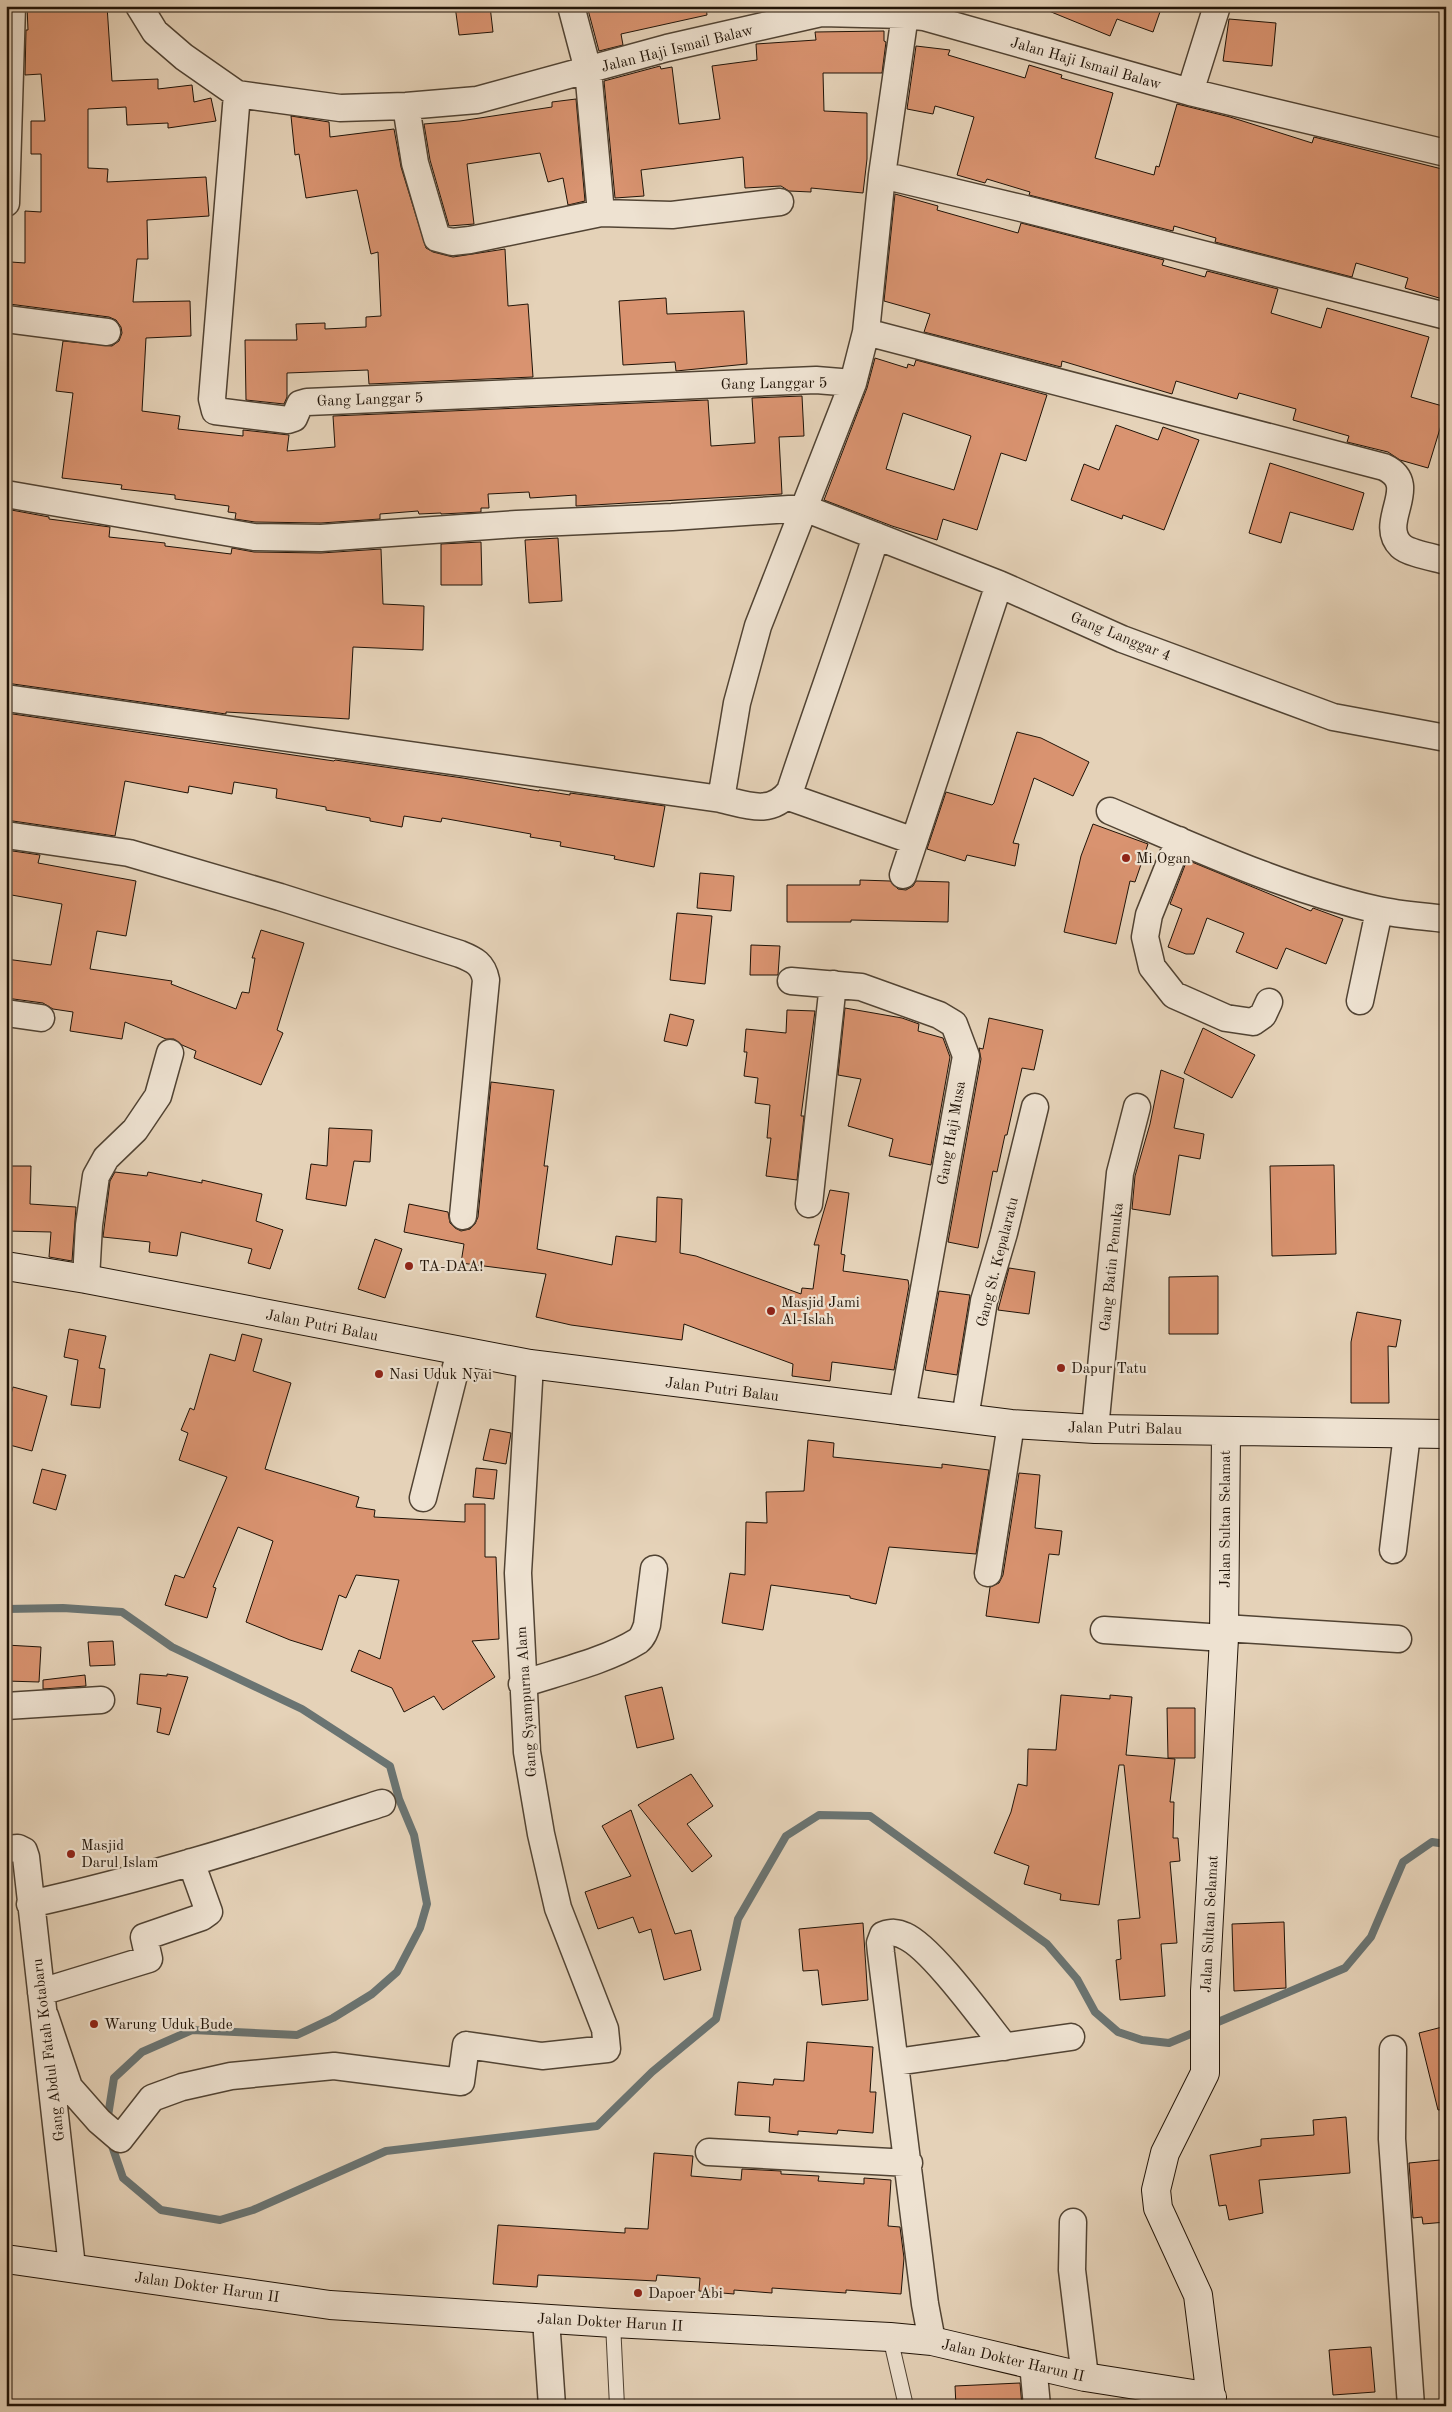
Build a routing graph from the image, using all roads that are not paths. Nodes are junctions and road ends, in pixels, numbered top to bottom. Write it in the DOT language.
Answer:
graph roads {
  1 [pos="12,6"];
  2 [pos="139,6"];
  3 [pos="571,6"];
  4 [pos="1217,6"];
  5 [pos="820,10"];
  6 [pos="905,15"];
  7 [pos="588,70"];
  8 [pos="1190,92"];
  9 [pos="237,94"];
  10 [pos="406,106"];
  11 [pos="1446,153"];
  12 [pos="882,175"];
  13 [pos="780,202"];
  14 [pos="6,203"];
  15 [pos="601,212"];
  16 [pos="1446,316"];
  17 [pos="6,319"];
  18 [pos="107,332"];
  19 [pos="866,332"];
  20 [pos="852,383"];
  21 [pos="6,494"];
  22 [pos="804,508"];
  23 [pos="876,536"];
  24 [pos="1446,561"];
  25 [pos="999,584"];
  26 [pos="6,698"];
  27 [pos="1446,738"];
  28 [pos="786,796"];
  29 [pos="721,799"];
  30 [pos="1110,811"];
  31 [pos="6,835"];
  32 [pos="1179,840"];
  33 [pos="914,841"];
  34 [pos="903,875"];
  35 [pos="1379,911"];
  36 [pos="1446,919"];
  37 [pos="791,981"];
  38 [pos="833,984"];
  39 [pos="1360,1001"];
  40 [pos="1269,1002"];
  41 [pos="6,1013"];
  42 [pos="40,1018"];
  43 [pos="170,1053"];
  44 [pos="1035,1107"];
  45 [pos="1137,1107"];
  46 [pos="810,1204"];
  47 [pos="463,1216"];
  48 [pos="6,1266"];
  49 [pos="86,1279"];
  50 [pos="460,1351"];
  51 [pos="530,1364"];
  52 [pos="902,1412"];
  53 [pos="965,1418"];
  54 [pos="1011,1424"];
  55 [pos="1095,1428"];
  56 [pos="1226,1431"];
  57 [pos="1407,1434"];
  58 [pos="1446,1434"];
  59 [pos="423,1498"];
  60 [pos="1392,1550"];
  61 [pos="654,1569"];
  62 [pos="988,1573"];
  63 [pos="1104,1630"];
  64 [pos="1224,1633"];
  65 [pos="1398,1639"];
  66 [pos="522,1684"];
  67 [pos="101,1700"];
  68 [pos="6,1706"];
  69 [pos="382,1803"];
  70 [pos="6,1849"];
  71 [pos="192,1862"];
  72 [pos="30,1904"];
  73 [pos="43,2004"];
  74 [pos="1071,2037"];
  75 [pos="1005,2047"];
  76 [pos="1393,2049"];
  77 [pos="896,2062"];
  78 [pos="709,2152"];
  79 [pos="909,2163"];
  80 [pos="1073,2222"];
  81 [pos="6,2259"];
  82 [pos="72,2267"];
  83 [pos="546,2319"];
  84 [pos="613,2323"];
  85 [pos="890,2337"];
  86 [pos="932,2341"];
  87 [pos="1033,2364"];
  88 [pos="1085,2377"];
  89 [pos="1212,2401"];
  90 [pos="552,2406"];
  91 [pos="617,2406"];
  92 [pos="906,2406"];
  93 [pos="1037,2406"];
  94 [pos="1411,2406"];
  1 -- 14 [label="street"];
  2 -- 9 [label="street, Jalan Haji Ismail Balaw"];
  3 -- 7 [label="street"];
  4 -- 8 [label="street"];
  5 -- 6 [label="street, Jalan Haji Ismail Balaw"];
  5 -- 7 [label="street, Jalan Haji Ismail Balaw"];
  6 -- 8 [label="street, Jalan Haji Ismail Balaw"];
  6 -- 12 [label="street"];
  7 -- 10 [label="street, Jalan Haji Ismail Balaw"];
  7 -- 15 [label="street"];
  8 -- 11 [label="street, Jalan Haji Ismail Balaw"];
  9 -- 10 [label="street, Jalan Haji Ismail Balaw"];
  9 -- 20 [label="street, Gang Langgar 5"];
  10 -- 15 [label="street"];
  12 -- 16 [label="street"];
  12 -- 19 [label="street"];
  13 -- 15 [label="street"];
  17 -- 18 [label="street"];
  19 -- 20 [label="street"];
  19 -- 24 [label="street"];
  20 -- 22 [label="street"];
  21 -- 22 [label="street"];
  22 -- 23 [label="street, Gang Langgar 4"];
  22 -- 29 [label="street"];
  23 -- 25 [label="street, Gang Langgar 4"];
  23 -- 28 [label="street"];
  25 -- 27 [label="street, Gang Langgar 4"];
  25 -- 33 [label="street"];
  26 -- 29 [label="street"];
  28 -- 29 [label="street"];
  28 -- 33 [label="street"];
  30 -- 32 [label="street"];
  31 -- 47 [label="street"];
  32 -- 35 [label="street"];
  32 -- 40 [label="street"];
  33 -- 34 [label="street"];
  35 -- 36 [label="street"];
  35 -- 39 [label="street"];
  37 -- 38 [label="street, Gang Haji Musa"];
  38 -- 46 [label="street"];
  38 -- 52 [label="street, Gang Haji Musa"];
  41 -- 42 [label="street"];
  43 -- 49 [label="street"];
  44 -- 53 [label="street, Gang St. Kepalaratu"];
  45 -- 55 [label="street, Gang Batin Pemuka"];
  48 -- 49 [label="street, Jalan Putri Balau"];
  49 -- 50 [label="street, Jalan Putri Balau"];
  50 -- 51 [label="street, Jalan Putri Balau"];
  50 -- 59 [label="street"];
  51 -- 52 [label="street, Jalan Putri Balau"];
  51 -- 66 [label="street, Gang Syampurna Alam"];
  52 -- 53 [label="street, Jalan Putri Balau"];
  53 -- 54 [label="street, Jalan Putri Balau"];
  54 -- 55 [label="street, Jalan Putri Balau"];
  54 -- 62 [label="street"];
  55 -- 56 [label="street, Jalan Putri Balau"];
  56 -- 57 [label="street, Jalan Putri Balau"];
  56 -- 64 [label="street, Jalan Sultan Selamat"];
  57 -- 58 [label="street, Jalan Putri Balau"];
  57 -- 60 [label="street"];
  61 -- 66 [label="street"];
  63 -- 64 [label="street"];
  64 -- 65 [label="street"];
  64 -- 89 [label="street, Jalan Sultan Selamat"];
  66 -- 73 [label="street, Gang Syampurna Alam"];
  67 -- 68 [label="street"];
  69 -- 71 [label="street"];
  70 -- 72 [label="street, Gang Abdul Fatah Kotabaru"];
  71 -- 72 [label="street"];
  71 -- 73 [label="street"];
  72 -- 73 [label="street, Gang Abdul Fatah Kotabaru"];
  73 -- 82 [label="street, Gang Abdul Fatah Kotabaru"];
  74 -- 75 [label="street"];
  75 -- 77 [label="street"];
  75 -- 77 [label="street"];
  76 -- 94 [label="street"];
  77 -- 79 [label="street"];
  78 -- 79 [label="street"];
  79 -- 86 [label="street"];
  80 -- 88 [label="street"];
  81 -- 82 [label="street, Jalan Dokter Harun II"];
  82 -- 83 [label="street, Jalan Dokter Harun II"];
  83 -- 84 [label="street, Jalan Dokter Harun II"];
  83 -- 90 [label="street"];
  84 -- 85 [label="street, Jalan Dokter Harun II"];
  84 -- 91 [label="lane"];
  85 -- 86 [label="street, Jalan Dokter Harun II"];
  85 -- 92 [label="lane"];
  86 -- 87 [label="street, Jalan Dokter Harun II"];
  87 -- 88 [label="street, Jalan Dokter Harun II"];
  87 -- 93 [label="street"];
  88 -- 89 [label="street, Jalan Dokter Harun II"];
}
